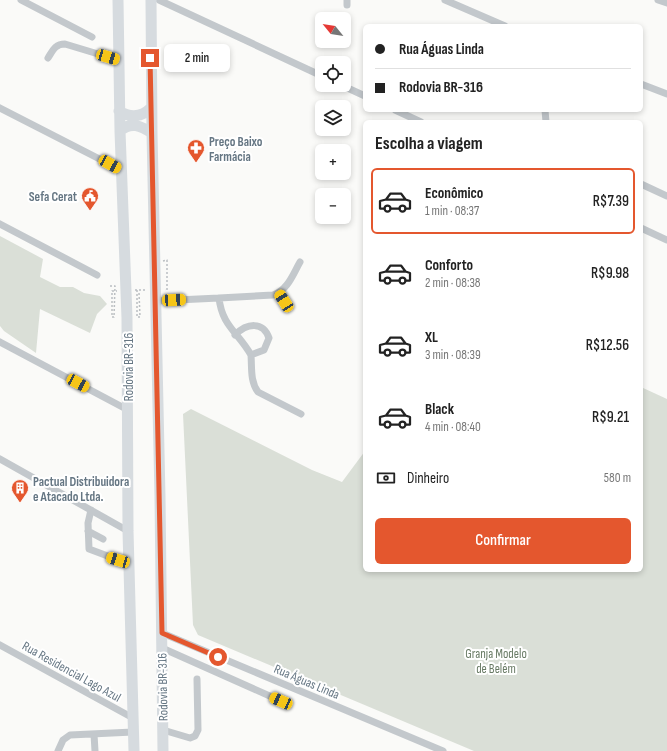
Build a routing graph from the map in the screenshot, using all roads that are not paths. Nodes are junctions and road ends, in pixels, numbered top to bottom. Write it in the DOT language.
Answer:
graph roads {
  1 [pos="21,0"];
  2 [pos="118,0"];
  3 [pos="150,0"];
  4 [pos="159,0"];
  5 [pos="445,0"];
  6 [pos="658,0"];
  7 [pos="667,3"];
  8 [pos="500,24"];
  9 [pos="92,37"];
  10 [pos="48,58"];
  11 [pos="118,60"];
  12 [pos="315,73"];
  13 [pos="643,85"];
  14 [pos="351,90"];
  15 [pos="667,94"];
  16 [pos="363,95"];
  17 [pos="0,108"];
  18 [pos="151,108"];
  19 [pos="119,111"];
  20 [pos="399,112"];
  21 [pos="417,120"];
  22 [pos="120,131"];
  23 [pos="152,133"];
  24 [pos="121,170"];
  25 [pos="643,185"];
  26 [pos="667,196"];
  27 [pos="0,224"];
  28 [pos="643,229"];
  29 [pos="667,240"];
  30 [pos="300,262"];
  31 [pos="97,275"];
  32 [pos="279,293"];
  33 [pos="160,298"];
  34 [pos="219,298"];
  35 [pos="288,308"];
  36 [pos="235,335"];
  37 [pos="0,342"];
  38 [pos="251,355"];
  39 [pos="128,410"];
  40 [pos="301,414"];
  41 [pos="0,459"];
  42 [pos="91,510"];
  43 [pos="88,531"];
  44 [pos="128,531"];
  45 [pos="103,539"];
  46 [pos="129,564"];
  47 [pos="162,633"];
  48 [pos="0,645"];
  49 [pos="162,648"];
  50 [pos="197,679"];
  51 [pos="281,701"];
  52 [pos="133,718"];
  53 [pos="163,730"];
  54 [pos="133,732"];
  55 [pos="94,734"];
  56 [pos="58,751"];
  57 [pos="95,751"];
  58 [pos="134,751"];
  59 [pos="163,751"];
  60 [pos="443,751"];
  1 -- 9 [label="street"];
  2 -- 11 [label="highway, Rodovia BR-316"];
  3 -- 18 [label="highway, Rodovia BR-316"];
  4 -- 12 [label="street"];
  5 -- 8 [label="street"];
  6 -- 7 [label="street"];
  10 -- 11 [label="street"];
  11 -- 19 [label="highway, Rodovia BR-316"];
  13 -- 15 [label="street"];
  14 -- 16 [label="street"];
  17 -- 24 [label="street"];
  18 -- 19 [label="highway"];
  18 -- 23 [label="highway, Rodovia BR-316"];
  19 -- 22 [label="highway, Rodovia BR-316"];
  20 -- 21 [label="street"];
  22 -- 23 [label="highway"];
  22 -- 24 [label="highway, Rodovia BR-316"];
  23 -- 33 [label="highway, Rodovia BR-316"];
  24 -- 39 [label="highway, Rodovia BR-316"];
  25 -- 26 [label="street"];
  27 -- 31 [label="street"];
  28 -- 29 [label="street"];
  30 -- 32 [label="street"];
  32 -- 34 [label="street"];
  32 -- 35 [label="street"];
  33 -- 34 [label="street"];
  33 -- 47 [label="highway, Rodovia BR-316"];
  34 -- 36 [label="street"];
  36 -- 38 [label="street"];
  36 -- 38 [label="street"];
  37 -- 39 [label="street"];
  38 -- 40 [label="street"];
  39 -- 44 [label="highway, Rodovia BR-316"];
  41 -- 42 [label="street"];
  42 -- 43 [label="street"];
  42 -- 44 [label="street"];
  43 -- 45 [label="street"];
  43 -- 46 [label="street"];
  44 -- 46 [label="highway, Rodovia BR-316"];
  46 -- 52 [label="highway, Rodovia BR-316"];
  47 -- 49 [label="highway, Rodovia BR-316"];
  47 -- 60 [label="street, Rua Águas Linda"];
  48 -- 52 [label="street, Rua Residencial Lago Azul"];
  49 -- 51 [label="street"];
  49 -- 53 [label="highway, Rodovia BR-316"];
  50 -- 53 [label="street"];
  52 -- 54 [label="highway, Rodovia BR-316"];
  53 -- 59 [label="highway, Rodovia BR-316"];
  54 -- 55 [label="street"];
  54 -- 58 [label="highway, Rodovia BR-316"];
  55 -- 56 [label="street"];
  55 -- 57 [label="street"];
}
